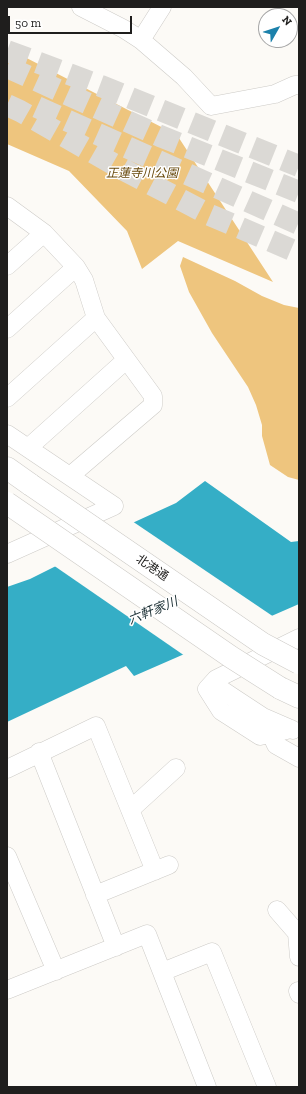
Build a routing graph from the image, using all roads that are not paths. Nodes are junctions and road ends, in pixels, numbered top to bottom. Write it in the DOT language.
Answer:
graph roads {
  1 [pos="81,7"];
  2 [pos="162,7"];
  3 [pos="141,40"];
  4 [pos="299,85"];
  5 [pos="7,206"];
  6 [pos="44,233"];
  7 [pos="7,266"];
  8 [pos="76,267"];
  9 [pos="96,318"];
  10 [pos="7,329"];
  11 [pos="126,360"];
  12 [pos="7,398"];
  13 [pos="7,434"];
  14 [pos="28,448"];
  15 [pos="7,468"];
  16 [pos="70,476"];
  17 [pos="7,503"];
  18 [pos="10,548"];
  19 [pos="299,638"];
  20 [pos="299,663"];
  21 [pos="216,679"];
  22 [pos="299,697"];
  23 [pos="263,717"];
  24 [pos="295,731"];
  25 [pos="271,733"];
  26 [pos="39,752"];
  27 [pos="299,758"];
  28 [pos="176,768"];
  29 [pos="7,769"];
  30 [pos="130,810"];
  31 [pos="7,856"];
  32 [pos="95,895"];
  33 [pos="277,910"];
  34 [pos="116,947"];
  35 [pos="299,957"];
  36 [pos="56,971"];
  37 [pos="162,972"];
  38 [pos="7,990"];
  39 [pos="207,1087"];
  40 [pos="267,1087"];
  1 -- 3 [label="street"];
  2 -- 3 [label="street"];
  3 -- 4 [label="street"];
  5 -- 6 [label="street"];
  6 -- 7 [label="street"];
  6 -- 8 [label="street"];
  8 -- 9 [label="street"];
  8 -- 10 [label="street"];
  9 -- 11 [label="street"];
  9 -- 12 [label="street"];
  11 -- 14 [label="street"];
  11 -- 16 [label="street"];
  13 -- 14 [label="street"];
  14 -- 16 [label="street"];
  15 -- 20 [label="main road, 北港通, bridge"];
  16 -- 18 [label="street"];
  17 -- 22 [label="main road, bridge"];
  19 -- 21 [label="street"];
  21 -- 23 [label="street"];
  21 -- 25 [label="street"];
  23 -- 24 [label="street"];
  23 -- 25 [label="street"];
  24 -- 25 [label="street"];
  25 -- 27 [label="street"];
  26 -- 29 [label="street"];
  26 -- 30 [label="street"];
  26 -- 32 [label="street"];
  28 -- 30 [label="street"];
  30 -- 32 [label="street"];
  31 -- 36 [label="street"];
  32 -- 34 [label="street"];
  33 -- 35 [label="street"];
  34 -- 36 [label="street"];
  34 -- 37 [label="street"];
  36 -- 38 [label="street"];
  37 -- 39 [label="street"];
  37 -- 40 [label="street"];
}
